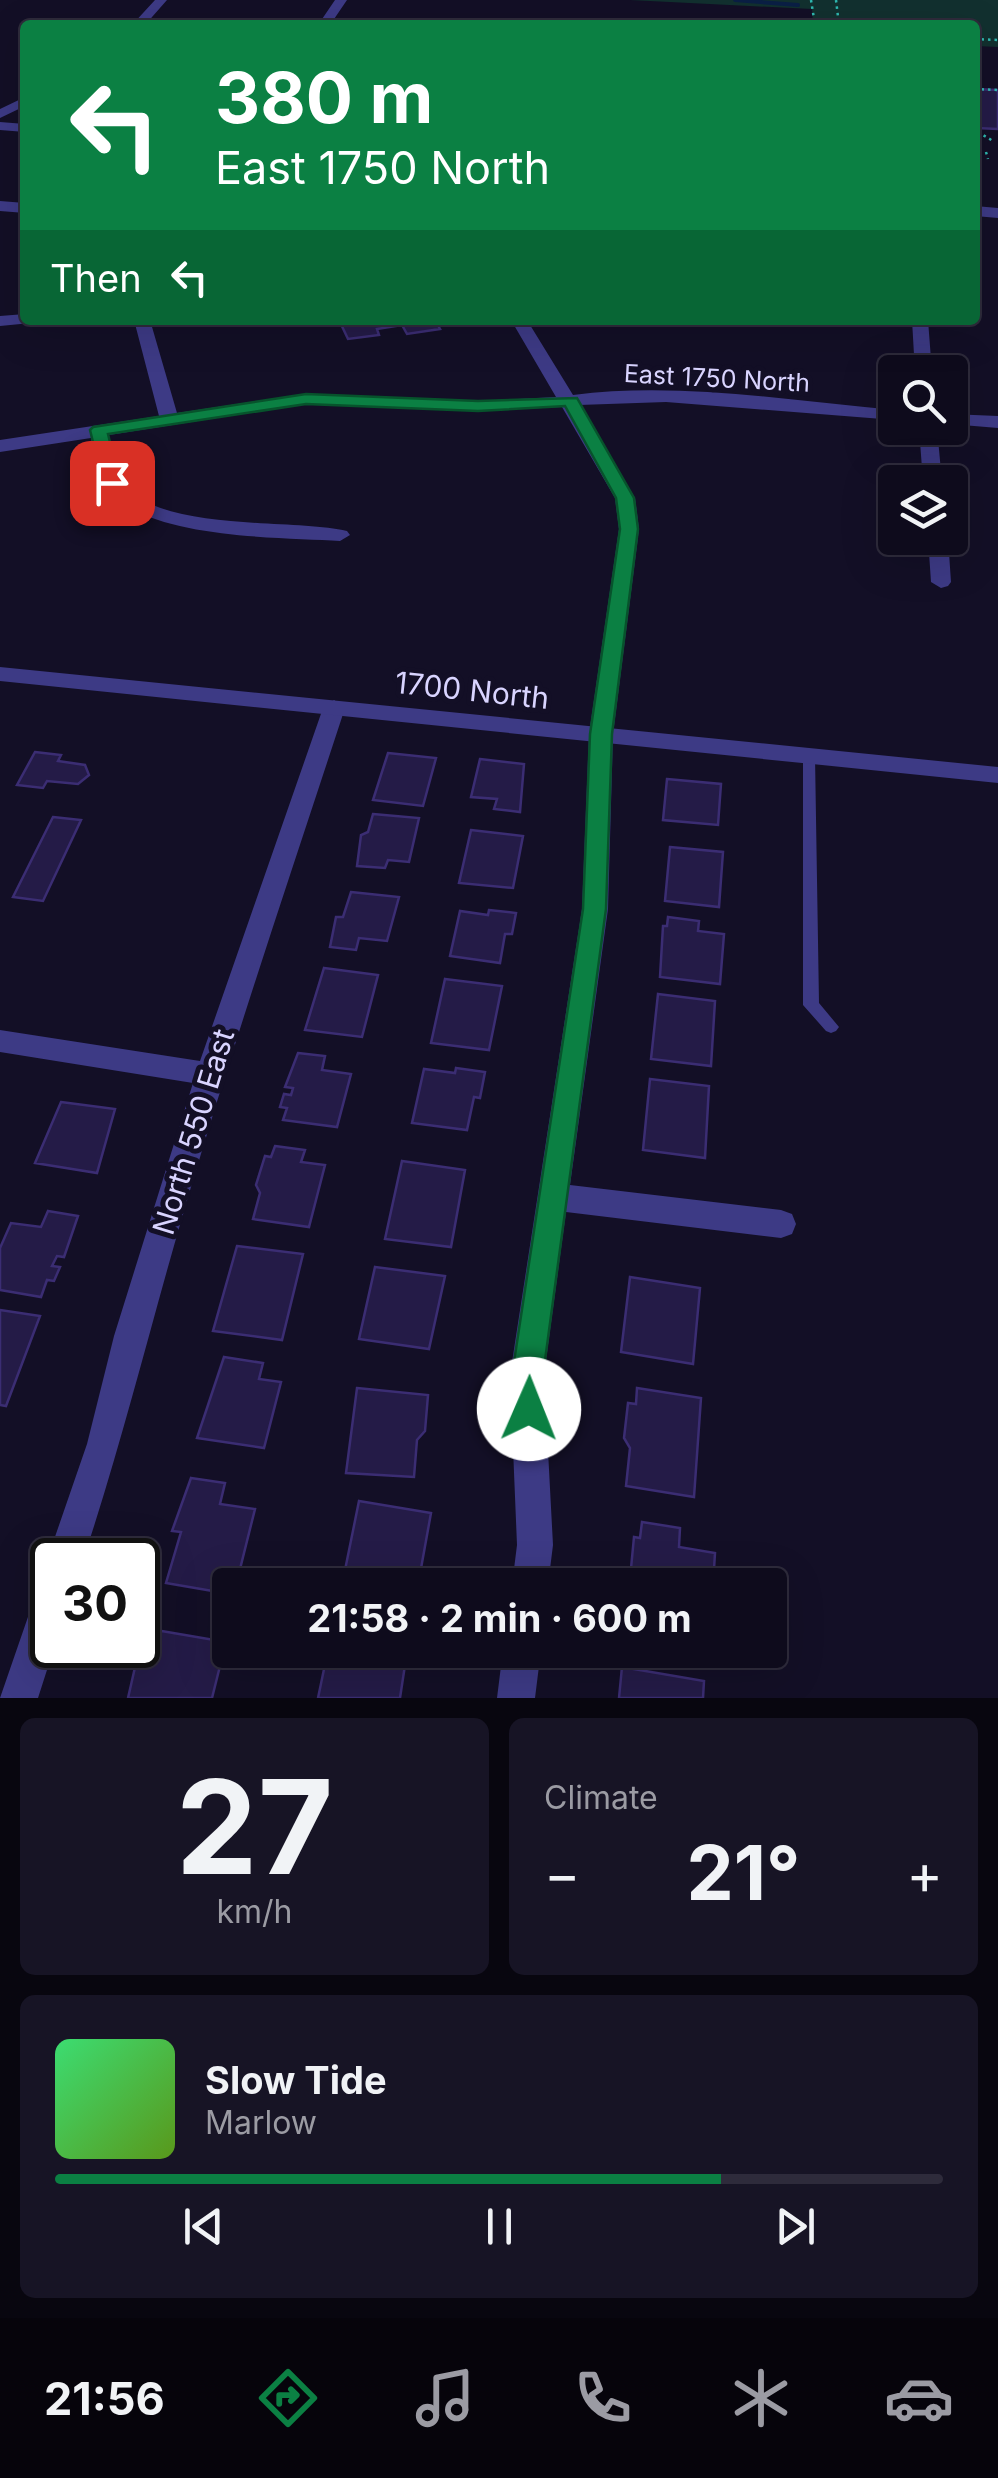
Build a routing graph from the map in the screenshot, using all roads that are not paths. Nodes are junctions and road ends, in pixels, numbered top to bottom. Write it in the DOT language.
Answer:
graph roads {
  1 [pos="161,0"];
  2 [pos="143,20"];
  3 [pos="143,325"];
  4 [pos="522,325"];
  5 [pos="920,325"];
  6 [pos="923,355"];
  7 [pos="571,401"];
  8 [pos="878,413"];
  9 [pos="169,418"];
  10 [pos="968,420"];
  11 [pos="998,422"];
  12 [pos="99,430"];
  13 [pos="0,446"];
  14 [pos="340,535"];
  15 [pos="940,555"];
  16 [pos="942,582"];
  17 [pos="0,674"];
  18 [pos="334,708"];
  19 [pos="601,734"];
  20 [pos="809,756"];
  21 [pos="998,775"];
  22 [pos="831,1027"];
  23 [pos="0,1041"];
  24 [pos="210,1074"];
  25 [pos="553,1196"];
  26 [pos="781,1224"];
  27 [pos="72,1538"];
  28 [pos="532,1568"];
  29 [pos="30,1665"];
  30 [pos="520,1668"];
  31 [pos="19,1698"];
  32 [pos="516,1698"];
  1 -- 2 [label="street"];
  3 -- 9 [label="street"];
  4 -- 7 [label="street"];
  5 -- 6 [label="street"];
  7 -- 8 [label="street, East 1750 North"];
  7 -- 9 [label="street, East 1750 North"];
  7 -- 19 [label="street"];
  9 -- 12 [label="street, East 1750 North"];
  10 -- 11 [label="street"];
  12 -- 13 [label="street, East 1750 North"];
  12 -- 14 [label="street"];
  15 -- 16 [label="street"];
  17 -- 18 [label="street, 1700 North"];
  18 -- 19 [label="street, 1700 North"];
  18 -- 24 [label="street, North 550 East"];
  19 -- 20 [label="street, 1700 North"];
  19 -- 25 [label="street"];
  20 -- 21 [label="street, 1700 North"];
  20 -- 22 [label="lane"];
  23 -- 24 [label="street"];
  24 -- 27 [label="street, North 550 East"];
  25 -- 26 [label="street"];
  25 -- 28 [label="street"];
  29 -- 31 [label="street"];
  30 -- 32 [label="street"];
}
